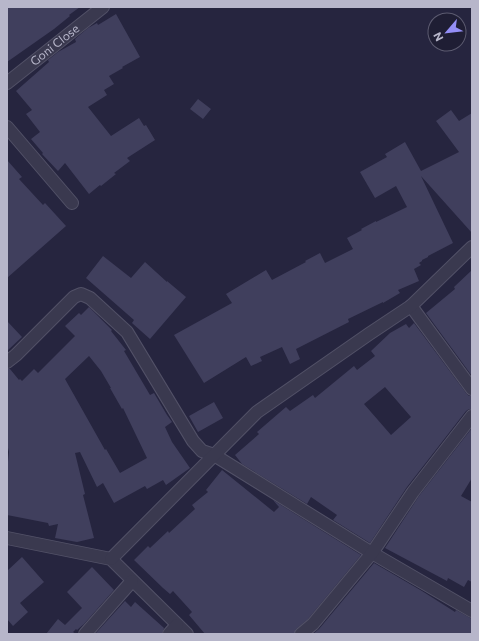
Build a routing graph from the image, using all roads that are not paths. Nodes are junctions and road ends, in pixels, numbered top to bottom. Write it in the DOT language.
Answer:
graph roads {
  1 [pos="103,7"];
  2 [pos="7,83"];
  3 [pos="7,127"];
  4 [pos="72,203"];
  5 [pos="472,247"];
  6 [pos="412,306"];
  7 [pos="7,362"];
  8 [pos="472,389"];
  9 [pos="472,416"];
  10 [pos="214,455"];
  11 [pos="7,538"];
  12 [pos="372,553"];
  13 [pos="111,559"];
  14 [pos="132,580"];
  15 [pos="472,611"];
  16 [pos="178,625"];
  17 [pos="85,634"];
  18 [pos="169,634"];
  19 [pos="187,634"];
  20 [pos="301,634"];
  1 -- 2 [label="street, Goni Close"];
  3 -- 4 [label="street"];
  5 -- 6 [label="street"];
  6 -- 8 [label="street"];
  6 -- 10 [label="street"];
  7 -- 10 [label="street"];
  9 -- 12 [label="street"];
  10 -- 12 [label="street"];
  10 -- 13 [label="street"];
  11 -- 13 [label="street"];
  12 -- 15 [label="street"];
  12 -- 20 [label="street"];
  13 -- 14 [label="street"];
  14 -- 16 [label="street"];
  14 -- 17 [label="street"];
  16 -- 18 [label="street"];
  16 -- 19 [label="street"];
}
